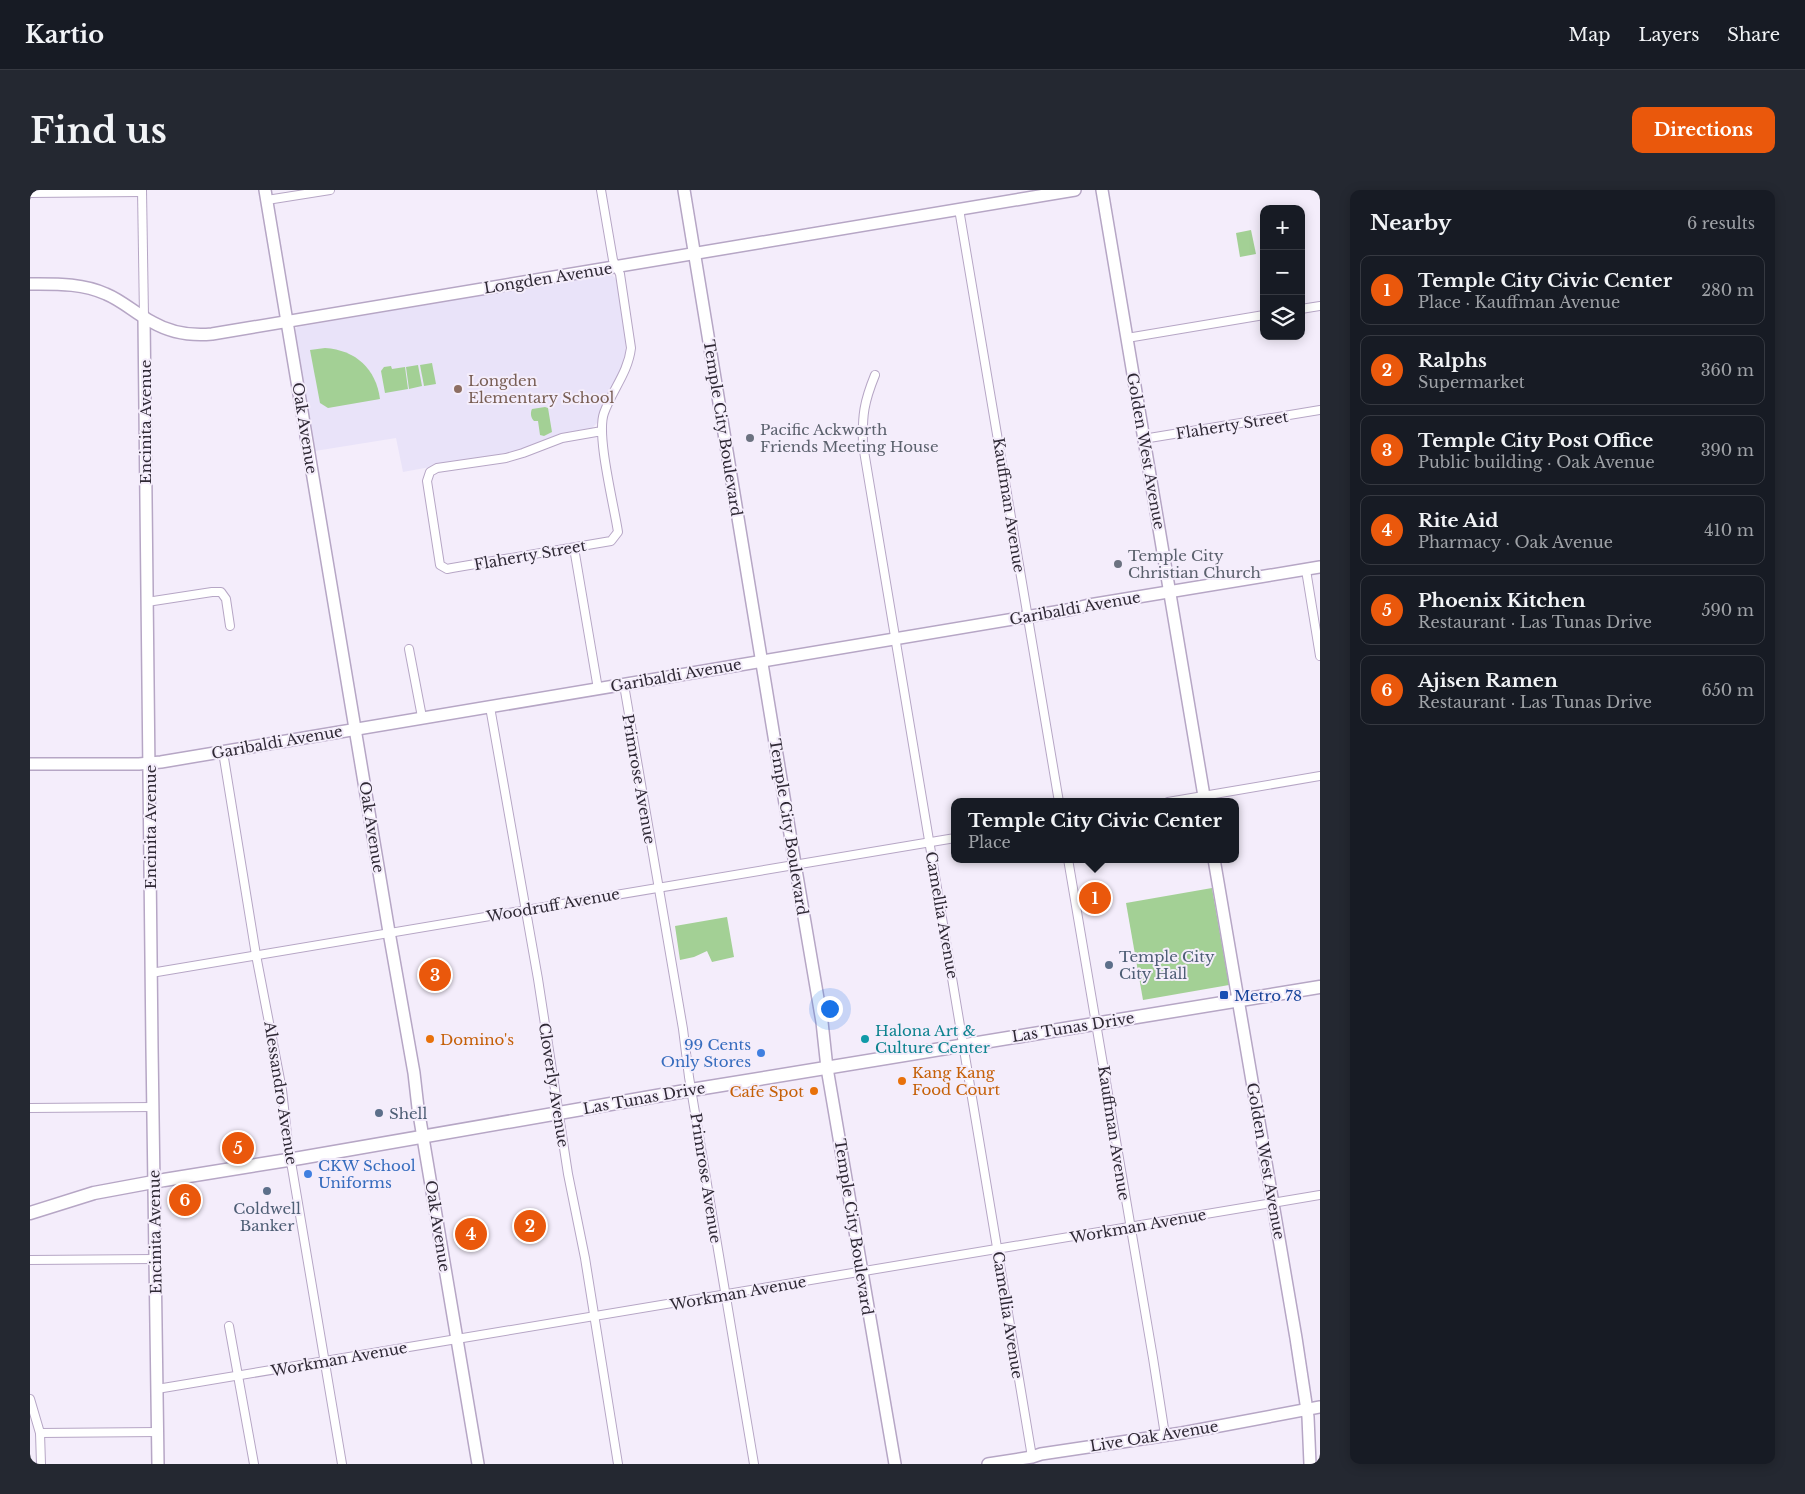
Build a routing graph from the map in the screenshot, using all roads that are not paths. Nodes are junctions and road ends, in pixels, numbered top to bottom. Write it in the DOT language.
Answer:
graph roads {
  1 [pos="330,190"];
  2 [pos="601,190"];
  3 [pos="684,190"];
  4 [pos="1075,190"];
  5 [pos="1102,190"];
  6 [pos="142,191"];
  7 [pos="30,193"];
  8 [pos="266,195"];
  9 [pos="959,209"];
  10 [pos="695,254"];
  11 [pos="616,267"];
  12 [pos="30,284"];
  13 [pos="1320,306"];
  14 [pos="1305,308"];
  15 [pos="1260,316"];
  16 [pos="144,317"];
  17 [pos="287,322"];
  18 [pos="1127,338"];
  19 [pos="875,374"];
  20 [pos="1320,410"];
  21 [pos="602,432"];
  22 [pos="1144,439"];
  23 [pos="574,548"];
  24 [pos="1320,567"];
  25 [pos="1306,570"];
  26 [pos="1170,592"];
  27 [pos="147,602"];
  28 [pos="1028,616"];
  29 [pos="230,626"];
  30 [pos="895,639"];
  31 [pos="409,649"];
  32 [pos="1320,656"];
  33 [pos="762,661"];
  34 [pos="624,686"];
  35 [pos="598,689"];
  36 [pos="490,707"];
  37 [pos="422,717"];
  38 [pos="355,729"];
  39 [pos="223,752"];
  40 [pos="150,763"];
  41 [pos="30,764"];
  42 [pos="1320,776"];
  43 [pos="1058,798"];
  44 [pos="1204,798"];
  45 [pos="1209,798"];
  46 [pos="951,839"];
  47 [pos="929,842"];
  48 [pos="1069,863"];
  49 [pos="1215,863"];
  50 [pos="794,864"];
  51 [pos="658,887"];
  52 [pos="525,909"];
  53 [pos="389,932"];
  54 [pos="256,955"];
  55 [pos="151,973"];
  56 [pos="1320,986"];
  57 [pos="1238,1000"];
  58 [pos="1096,1024"];
  59 [pos="963,1045"];
  60 [pos="827,1068"];
  61 [pos="691,1090"];
  62 [pos="154,1107"];
  63 [pos="30,1108"];
  64 [pos="559,1112"];
  65 [pos="423,1136"];
  66 [pos="291,1160"];
  67 [pos="154,1182"];
  68 [pos="1320,1195"];
  69 [pos="1272,1203"];
  70 [pos="30,1213"];
  71 [pos="1130,1227"];
  72 [pos="997,1249"];
  73 [pos="155,1258"];
  74 [pos="30,1260"];
  75 [pos="862,1272"];
  76 [pos="726,1295"];
  77 [pos="594,1317"];
  78 [pos="229,1326"];
  79 [pos="457,1340"];
  80 [pos="324,1361"];
  81 [pos="238,1376"];
  82 [pos="157,1389"];
  83 [pos="30,1399"];
  84 [pos="1320,1407"];
  85 [pos="1307,1409"];
  86 [pos="158,1432"];
  87 [pos="40,1433"];
  88 [pos="1165,1435"];
  89 [pos="1032,1457"];
  90 [pos="41,1464"];
  91 [pos="158,1464"];
  92 [pos="254,1464"];
  93 [pos="342,1464"];
  94 [pos="478,1464"];
  95 [pos="618,1464"];
  96 [pos="754,1464"];
  97 [pos="895,1464"];
  98 [pos="988,1464"];
  99 [pos="1310,1464"];
  1 -- 8 [label="street"];
  2 -- 11 [label="street"];
  3 -- 10 [label="street, Temple City Boulevard"];
  4 -- 9 [label="street, Longden Avenue"];
  5 -- 18 [label="street, Golden West Avenue"];
  6 -- 7 [label="street"];
  6 -- 16 [label="street, Encinita Avenue"];
  8 -- 17 [label="street, Oak Avenue"];
  9 -- 10 [label="street, Longden Avenue"];
  9 -- 28 [label="street, Kauffman Avenue"];
  10 -- 11 [label="street, Longden Avenue"];
  10 -- 33 [label="street, Temple City Boulevard"];
  11 -- 17 [label="street, Longden Avenue"];
  11 -- 21 [label="street"];
  12 -- 16 [label="street, Longden Avenue"];
  13 -- 14 [label="street"];
  15 -- 18 [label="street"];
  16 -- 17 [label="street, Longden Avenue"];
  16 -- 27 [label="street, Encinita Avenue"];
  17 -- 38 [label="street, Oak Avenue"];
  18 -- 22 [label="street, Golden West Avenue"];
  19 -- 30 [label="street, Camellia Avenue"];
  20 -- 22 [label="street, Flaherty Street"];
  21 -- 23 [label="street, Flaherty Street"];
  21 -- 23 [label="street, Flaherty Street"];
  22 -- 26 [label="street, Golden West Avenue"];
  23 -- 35 [label="street"];
  24 -- 25 [label="street, Garibaldi Avenue"];
  25 -- 26 [label="street, Garibaldi Avenue"];
  25 -- 32 [label="street"];
  26 -- 28 [label="street, Garibaldi Avenue"];
  26 -- 44 [label="street, Golden West Avenue"];
  27 -- 29 [label="street"];
  27 -- 40 [label="street, Encinita Avenue"];
  28 -- 30 [label="street, Garibaldi Avenue"];
  28 -- 43 [label="street, Kauffman Avenue"];
  30 -- 33 [label="street, Garibaldi Avenue"];
  30 -- 47 [label="street, Camellia Avenue"];
  31 -- 37 [label="street"];
  33 -- 34 [label="street, Garibaldi Avenue"];
  33 -- 50 [label="street, Temple City Boulevard"];
  34 -- 35 [label="street, Garibaldi Avenue"];
  34 -- 51 [label="street, Primrose Avenue"];
  35 -- 36 [label="street, Garibaldi Avenue"];
  36 -- 37 [label="street, Garibaldi Avenue"];
  36 -- 52 [label="street, Cloverly Avenue"];
  37 -- 38 [label="street, Garibaldi Avenue"];
  38 -- 39 [label="street, Garibaldi Avenue"];
  38 -- 53 [label="street, Oak Avenue"];
  39 -- 40 [label="street, Garibaldi Avenue"];
  39 -- 54 [label="street, Alessandro Avenue"];
  40 -- 41 [label="street, Garibaldi Avenue"];
  40 -- 55 [label="street, Encinita Avenue"];
  42 -- 45 [label="street"];
  46 -- 47 [label="street, Woodruff Avenue"];
  47 -- 50 [label="street, Woodruff Avenue"];
  47 -- 59 [label="street, Camellia Avenue"];
  48 -- 58 [label="street, Kauffman Avenue"];
  49 -- 57 [label="street, Golden West Avenue"];
  50 -- 51 [label="street, Woodruff Avenue"];
  50 -- 60 [label="street, Temple City Boulevard"];
  51 -- 52 [label="street, Woodruff Avenue"];
  51 -- 61 [label="street, Primrose Avenue"];
  52 -- 53 [label="street, Woodruff Avenue"];
  52 -- 64 [label="street, Cloverly Avenue"];
  53 -- 54 [label="street, Woodruff Avenue"];
  53 -- 65 [label="street, Oak Avenue"];
  54 -- 55 [label="street, Woodruff Avenue"];
  54 -- 66 [label="street, Alessandro Avenue"];
  55 -- 62 [label="street, Encinita Avenue"];
  56 -- 57 [label="main road, Las Tunas Drive"];
  57 -- 58 [label="main road, Las Tunas Drive"];
  57 -- 69 [label="street, Golden West Avenue"];
  58 -- 59 [label="main road, Las Tunas Drive"];
  58 -- 71 [label="street, Kauffman Avenue"];
  59 -- 60 [label="main road, Las Tunas Drive"];
  59 -- 72 [label="street, Camellia Avenue"];
  60 -- 61 [label="main road, Las Tunas Drive"];
  60 -- 75 [label="street, Temple City Boulevard"];
  61 -- 64 [label="main road, Las Tunas Drive"];
  61 -- 76 [label="street, Primrose Avenue"];
  62 -- 63 [label="street"];
  62 -- 67 [label="street, Encinita Avenue"];
  64 -- 65 [label="main road, Las Tunas Drive"];
  64 -- 77 [label="street, Cloverly Avenue"];
  65 -- 66 [label="main road, Las Tunas Drive"];
  65 -- 79 [label="street, Oak Avenue"];
  66 -- 67 [label="main road, Las Tunas Drive"];
  66 -- 80 [label="street, Alessandro Avenue"];
  67 -- 70 [label="main road, Las Tunas Drive"];
  67 -- 73 [label="street, Encinita Avenue"];
  68 -- 69 [label="street, Workman Avenue"];
  69 -- 71 [label="street, Workman Avenue"];
  69 -- 85 [label="street, Golden West Avenue"];
  71 -- 72 [label="street, Workman Avenue"];
  71 -- 88 [label="street, Kauffman Avenue"];
  72 -- 75 [label="street, Workman Avenue"];
  72 -- 89 [label="street, Camellia Avenue"];
  73 -- 74 [label="street"];
  73 -- 82 [label="street, Encinita Avenue"];
  75 -- 76 [label="street, Workman Avenue"];
  75 -- 97 [label="street, Temple City Boulevard"];
  76 -- 77 [label="street, Workman Avenue"];
  76 -- 96 [label="street, Primrose Avenue"];
  77 -- 79 [label="street, Workman Avenue"];
  77 -- 95 [label="street, Cloverly Avenue"];
  78 -- 81 [label="street"];
  79 -- 80 [label="street, Workman Avenue"];
  79 -- 94 [label="street, Oak Avenue"];
  80 -- 81 [label="street, Workman Avenue"];
  80 -- 93 [label="street, Alessandro Avenue"];
  81 -- 82 [label="street, Workman Avenue"];
  81 -- 92 [label="street"];
  82 -- 86 [label="street, Encinita Avenue"];
  83 -- 87 [label="street"];
  84 -- 85 [label="street, Live Oak Avenue"];
  85 -- 88 [label="street, Live Oak Avenue"];
  85 -- 99 [label="street, Golden West Avenue"];
  86 -- 87 [label="street"];
  86 -- 91 [label="street, Encinita Avenue"];
  87 -- 90 [label="street"];
  88 -- 89 [label="street, Live Oak Avenue"];
  89 -- 98 [label="street, Live Oak Avenue"];
}
